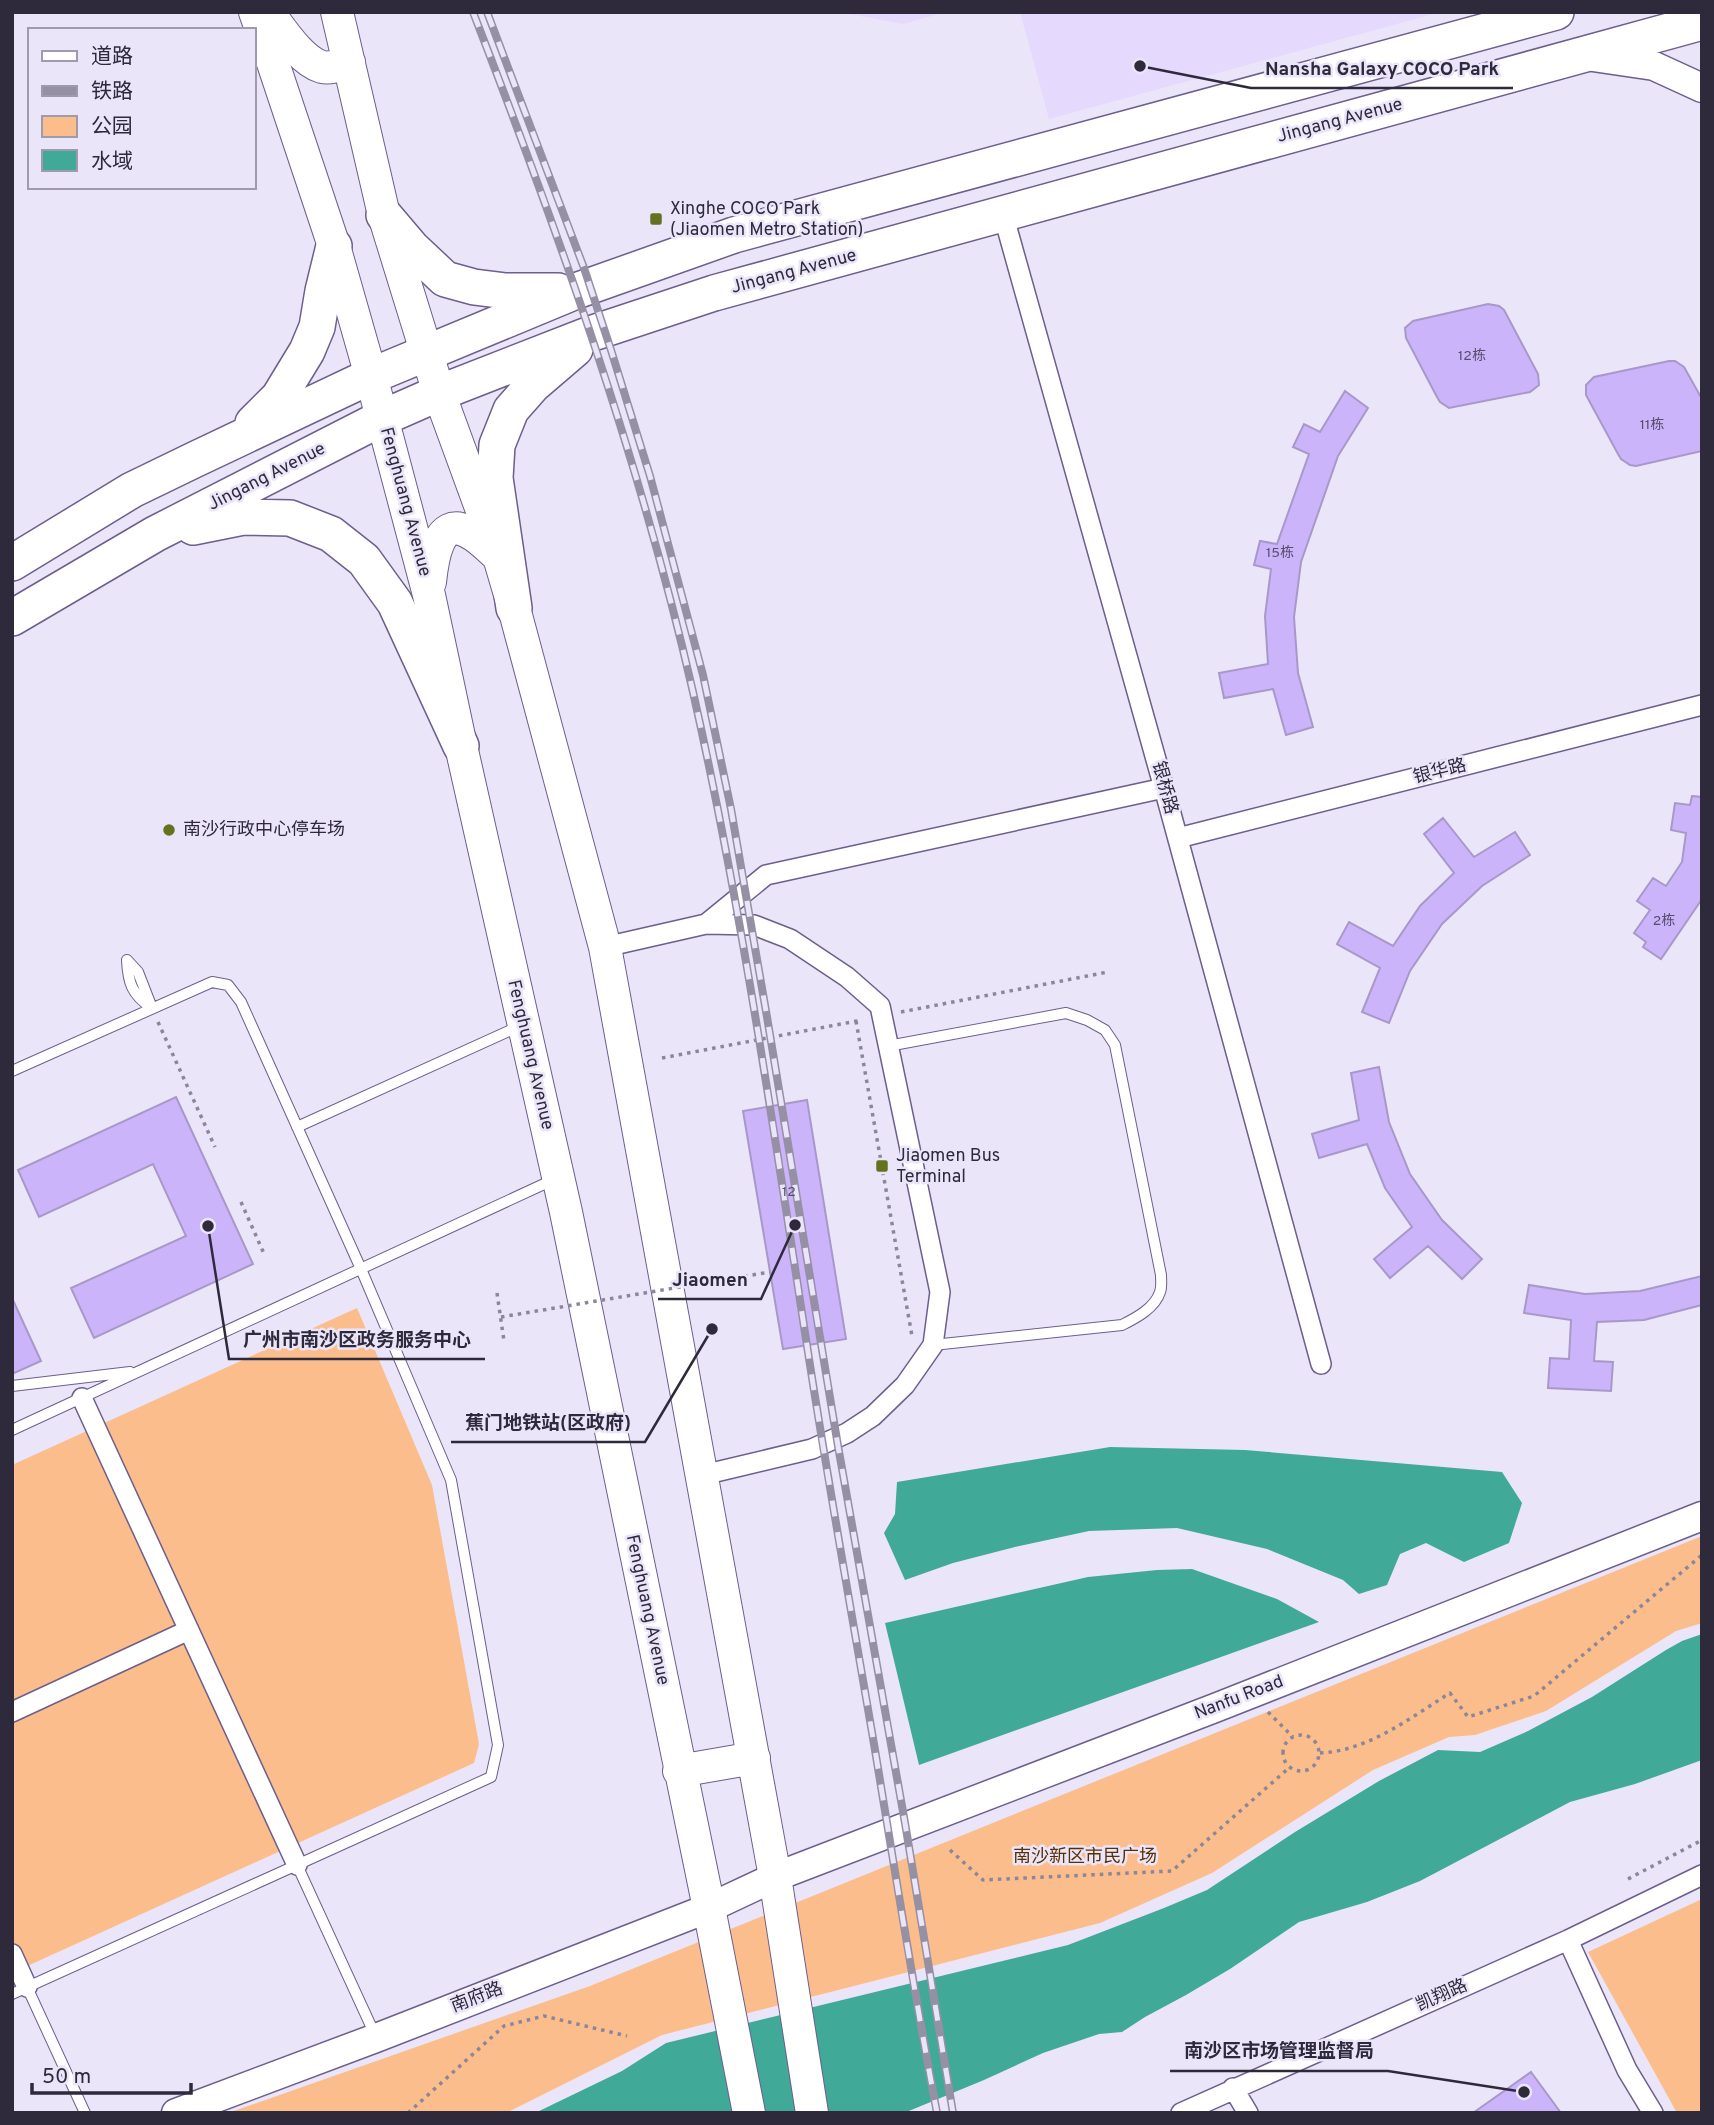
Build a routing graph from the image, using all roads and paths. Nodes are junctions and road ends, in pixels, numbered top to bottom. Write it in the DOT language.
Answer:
graph roads {
  1 [pos="255,12"];
  2 [pos="268,12"];
  3 [pos="337,12"];
  4 [pos="1553,13"];
  5 [pos="1702,22"];
  6 [pos="1580,55"];
  7 [pos="349,62"];
  8 [pos="1702,88"];
  9 [pos="1003,214"];
  10 [pos="384,215"];
  11 [pos="334,246"];
  12 [pos="576,291"];
  13 [pos="593,333"];
  14 [pos="426,352"];
  15 [pos="371,376"];
  16 [pos="439,393"];
  17 [pos="382,418"];
  18 [pos="238,439"];
  19 [pos="196,459"];
  20 [pos="218,501"];
  21 [pos="155,534"];
  22 [pos="499,557"];
  23 [pos="12,563"];
  24 [pos="429,595"];
  25 [pos="514,608"];
  26 [pos="12,618"];
  27 [pos="1702,705"];
  28 [pos="461,746"];
  29 [pos="1164,788"];
  30 [pos="1178,838"];
  31 [pos="706,924"];
  32 [pos="605,947"];
  33 [pos="152,1009"];
  34 [pos="856,1021"];
  35 [pos="523,1025"];
  36 [pos="888,1046"];
  37 [pos="12,1071"];
  38 [pos="297,1128"];
  39 [pos="215,1147"];
  40 [pos="557,1178"];
  41 [pos="242,1202"];
  42 [pos="265,1256"];
  43 [pos="361,1269"];
  44 [pos="770,1272"];
  45 [pos="497,1293"];
  46 [pos="501,1317"];
  47 [pos="504,1341"];
  48 [pos="924,1347"];
  49 [pos="1321,1364"];
  50 [pos="142,1370"];
  51 [pos="12,1387"];
  52 [pos="82,1398"];
  53 [pos="12,1430"];
  54 [pos="703,1475"];
  55 [pos="1702,1516"];
  56 [pos="1702,1555"];
  57 [pos="189,1630"];
  58 [pos="12,1712"];
  59 [pos="1268,1712"];
  60 [pos="1293,1737"];
  61 [pos="1320,1753"];
  62 [pos="754,1758"];
  63 [pos="1290,1768"];
  64 [pos="679,1771"];
  65 [pos="1702,1840"];
  66 [pos="950,1850"];
  67 [pos="297,1865"];
  68 [pos="1702,1875"];
  69 [pos="775,1877"];
  70 [pos="1628,1879"];
  71 [pos="709,1908"];
  72 [pos="1568,1940"];
  73 [pos="12,1954"];
  74 [pos="20,1991"];
  75 [pos="627,2036"];
  76 [pos="376,2038"];
  77 [pos="1233,2088"];
  78 [pos="85,2113"];
  79 [pos="176,2113"];
  80 [pos="408,2113"];
  81 [pos="749,2113"];
  82 [pos="812,2113"];
  83 [pos="1181,2113"];
  84 [pos="1248,2113"];
  85 [pos="1653,2113"];
  1 -- 11 [label="main road, Fenghuang Avenue"];
  2 -- 7 [label="main road"];
  3 -- 7 [label="main road"];
  4 -- 12 [label="highway"];
  5 -- 6 [label="highway, Jingang Avenue"];
  6 -- 8 [label="street"];
  6 -- 9 [label="highway, Jingang Avenue"];
  7 -- 10 [label="main road"];
  9 -- 13 [label="highway, Jingang Avenue"];
  9 -- 29 [label="street, 银桥路"];
  10 -- 12 [label="highway"];
  10 -- 14 [label="main road"];
  11 -- 15 [label="main road, Fenghuang Avenue"];
  11 -- 18 [label="highway"];
  12 -- 14 [label="highway"];
  13 -- 16 [label="highway, Jingang Avenue"];
  13 -- 25 [label="highway"];
  14 -- 15 [label="highway"];
  14 -- 16 [label="main road"];
  15 -- 17 [label="main road, Fenghuang Avenue"];
  15 -- 18 [label="highway"];
  16 -- 17 [label="highway, Jingang Avenue"];
  16 -- 22 [label="main road"];
  17 -- 20 [label="highway, Jingang Avenue"];
  17 -- 24 [label="main road, Fenghuang Avenue"];
  18 -- 19 [label="highway"];
  19 -- 20 [label="highway"];
  19 -- 23 [label="highway"];
  20 -- 21 [label="highway, Jingang Avenue"];
  21 -- 26 [label="highway, Jingang Avenue"];
  21 -- 28 [label="highway"];
  22 -- 24 [label="main road"];
  22 -- 25 [label="main road"];
  24 -- 28 [label="main road, Fenghuang Avenue"];
  25 -- 32 [label="main road"];
  27 -- 30 [label="street, 银华路"];
  28 -- 35 [label="main road, Fenghuang Avenue"];
  29 -- 30 [label="street, 银桥路"];
  29 -- 31 [label="street"];
  30 -- 49 [label="street, 银桥路"];
  31 -- 32 [label="street"];
  31 -- 36 [label="street"];
  32 -- 54 [label="main road"];
  33 -- 37 [label="lane"];
  33 -- 38 [label="lane"];
  33 -- 39 [label="path"];
  34 -- 48 [label="path"];
  35 -- 38 [label="lane"];
  35 -- 40 [label="main road, Fenghuang Avenue"];
  36 -- 48 [label="street"];
  36 -- 48 [label="lane"];
  38 -- 43 [label="lane"];
  40 -- 43 [label="lane"];
  40 -- 64 [label="main road, Fenghuang Avenue"];
  41 -- 42 [label="path"];
  43 -- 50 [label="lane"];
  43 -- 67 [label="lane"];
  44 -- 46 [label="path, bridge"];
  45 -- 46 [label="path"];
  46 -- 47 [label="path"];
  48 -- 54 [label="street"];
  50 -- 51 [label="lane"];
  50 -- 52 [label="lane"];
  52 -- 53 [label="lane"];
  52 -- 57 [label="street"];
  54 -- 62 [label="main road"];
  55 -- 69 [label="street, Nanfu Road"];
  56 -- 61 [label="path"];
  57 -- 58 [label="street"];
  57 -- 67 [label="street"];
  59 -- 60 [label="path"];
  60 -- 61 [label="path"];
  60 -- 63 [label="path"];
  61 -- 63 [label="path"];
  62 -- 64 [label="main road"];
  62 -- 69 [label="main road"];
  63 -- 66 [label="path"];
  64 -- 71 [label="main road, Fenghuang Avenue"];
  65 -- 70 [label="path"];
  67 -- 74 [label="lane"];
  67 -- 76 [label="lane"];
  68 -- 72 [label="street, 凯翔路"];
  69 -- 71 [label="street, 南府路"];
  69 -- 82 [label="main road"];
  71 -- 76 [label="street, 南府路"];
  71 -- 81 [label="main road, Fenghuang Avenue"];
  72 -- 77 [label="street, 凯翔路"];
  72 -- 85 [label="street"];
  73 -- 74 [label="street"];
  74 -- 78 [label="lane"];
  75 -- 80 [label="path"];
  76 -- 79 [label="street, 南府路"];
  77 -- 83 [label="street, 凯翔路"];
  77 -- 84 [label="street"];
}
